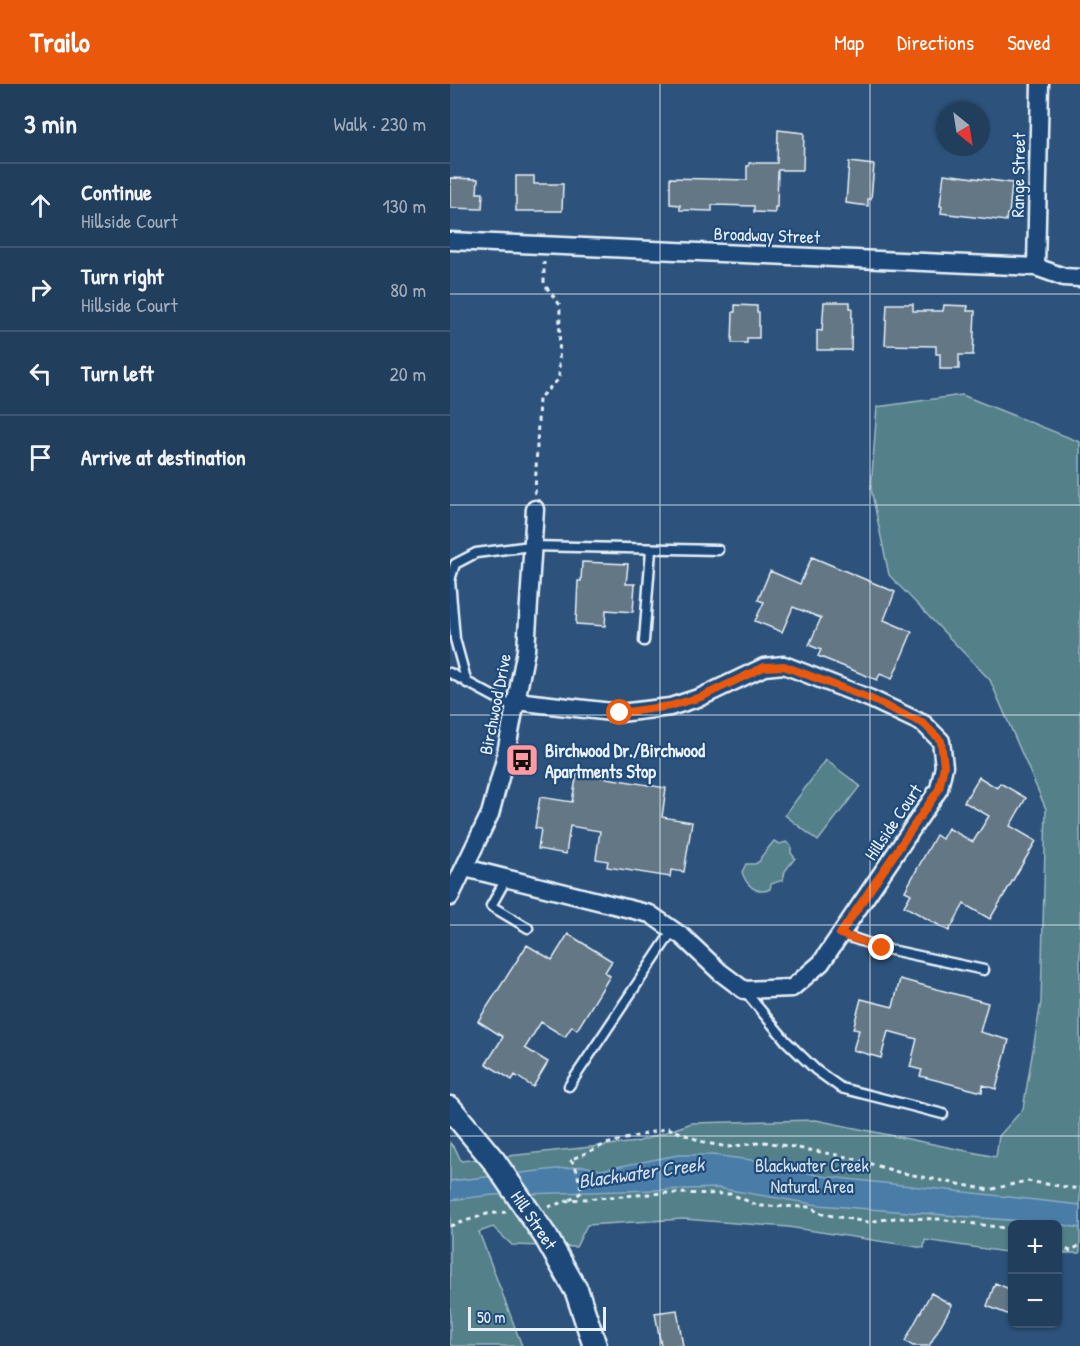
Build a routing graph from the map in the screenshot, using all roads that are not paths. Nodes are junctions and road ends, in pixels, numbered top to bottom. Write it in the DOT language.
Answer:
graph roads {
  1 [pos="1040,84"];
  2 [pos="450,241"];
  3 [pos="1036,267"];
  4 [pos="1080,278"];
  5 [pos="535,509"];
  6 [pos="531,546"];
  7 [pos="651,550"];
  8 [pos="718,550"];
  9 [pos="450,580"];
  10 [pos="644,641"];
  11 [pos="450,673"];
  12 [pos="467,683"];
  13 [pos="515,704"];
  14 [pos="465,868"];
  15 [pos="506,879"];
  16 [pos="450,897"];
  17 [pos="528,928"];
  18 [pos="673,930"];
  19 [pos="840,934"];
  20 [pos="984,970"];
  21 [pos="744,990"];
  22 [pos="569,1086"];
  23 [pos="450,1107"];
  24 [pos="943,1114"];
  25 [pos="595,1346"];
  1 -- 3 [label="street, Range Street"];
  2 -- 3 [label="street, Broadway Street"];
  3 -- 4 [label="street, Broadway Street"];
  5 -- 6 [label="street, Birchwood Drive"];
  6 -- 7 [label="lane"];
  6 -- 9 [label="lane"];
  6 -- 13 [label="street, Birchwood Drive"];
  7 -- 8 [label="lane"];
  7 -- 10 [label="lane"];
  9 -- 12 [label="lane"];
  11 -- 12 [label="lane"];
  12 -- 13 [label="lane"];
  13 -- 14 [label="street, Birchwood Drive"];
  13 -- 19 [label="street, Hillside Court"];
  14 -- 15 [label="street"];
  14 -- 16 [label="street, Birchwood Drive"];
  15 -- 17 [label="lane"];
  15 -- 18 [label="street"];
  18 -- 21 [label="street"];
  18 -- 22 [label="lane"];
  19 -- 20 [label="lane"];
  19 -- 21 [label="street, Hillside Court"];
  21 -- 24 [label="lane"];
  23 -- 25 [label="street, Hill Street, bridge"];
}
